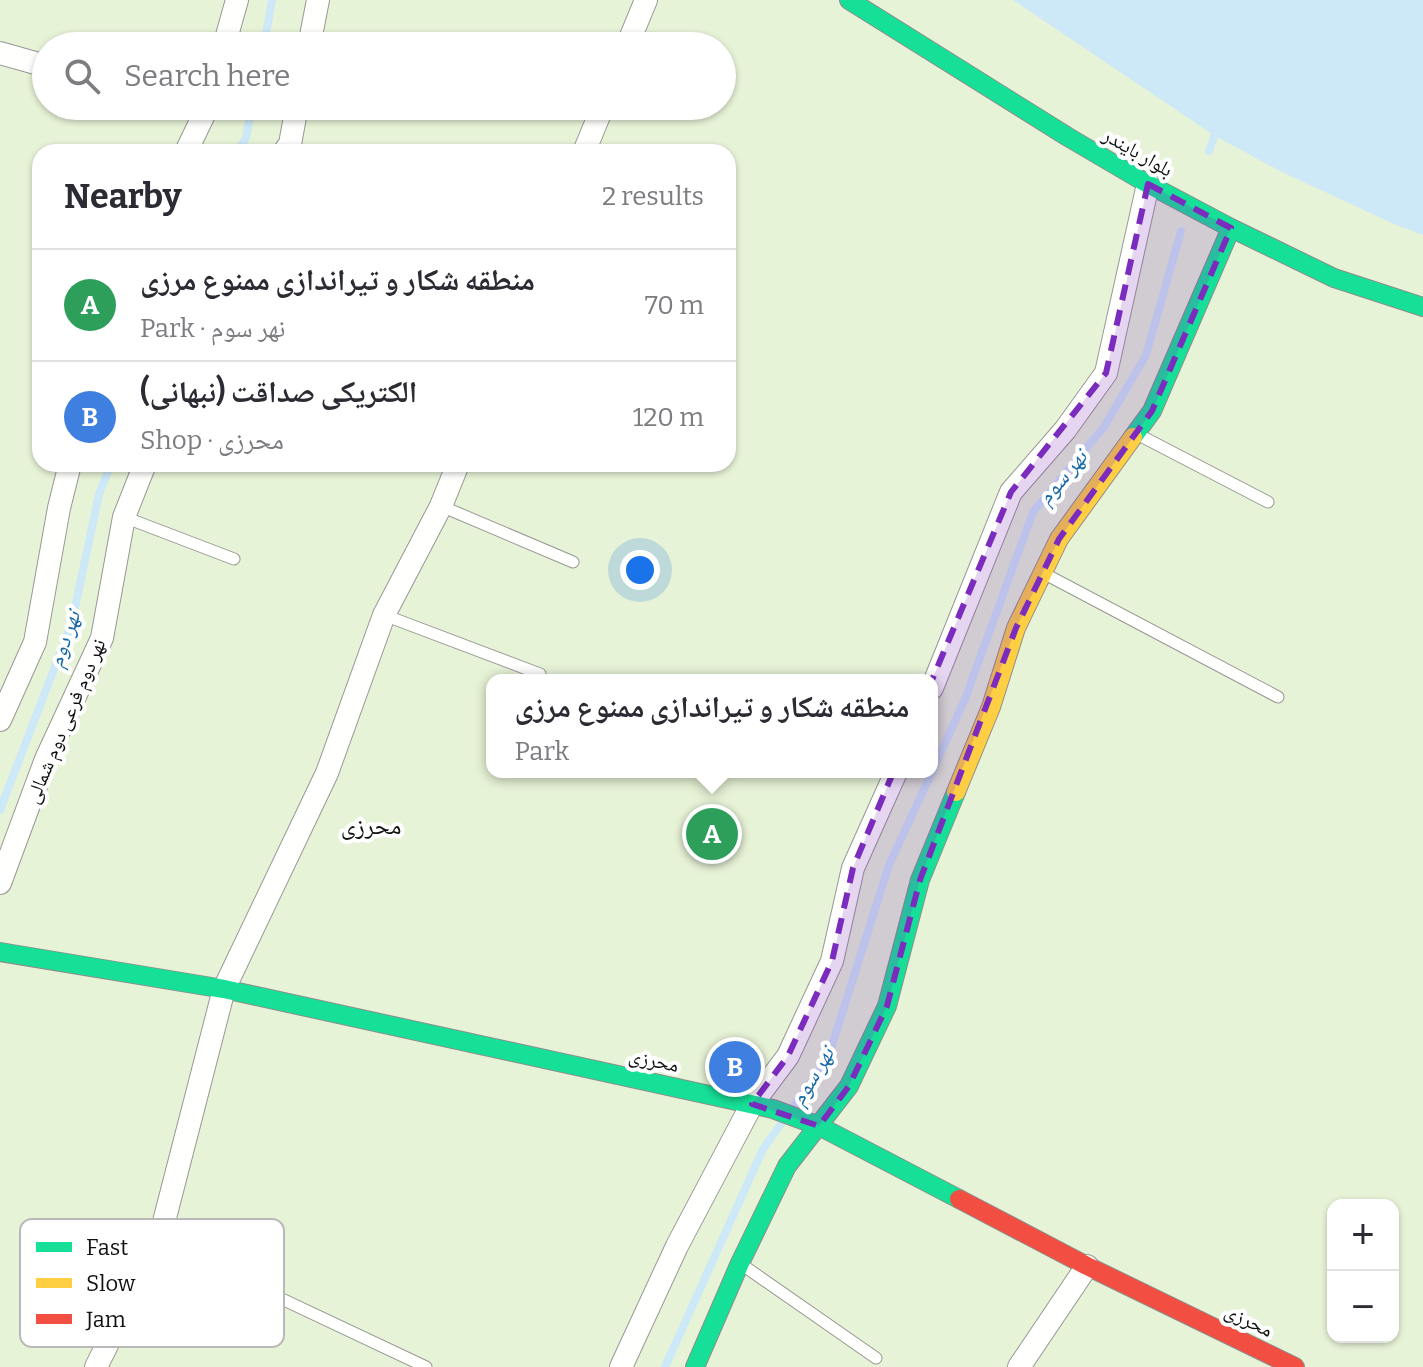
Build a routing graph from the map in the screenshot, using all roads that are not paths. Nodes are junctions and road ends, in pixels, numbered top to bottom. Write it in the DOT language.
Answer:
graph roads {
  1 [pos="237,0"];
  2 [pos="318,0"];
  3 [pos="646,0"];
  4 [pos="849,0"];
  5 [pos="228,32"];
  6 [pos="312,32"];
  7 [pos="633,32"];
  8 [pos="0,53"];
  9 [pos="32,62"];
  10 [pos="199,120"];
  11 [pos="294,120"];
  12 [pos="597,120"];
  13 [pos="189,144"];
  14 [pos="290,144"];
  15 [pos="587,144"];
  16 [pos="1148,184"];
  17 [pos="1231,228"];
  18 [pos="1423,307"];
  19 [pos="1136,434"];
  20 [pos="68,472"];
  21 [pos="142,472"];
  22 [pos="455,472"];
  23 [pos="1268,502"];
  24 [pos="441,506"];
  25 [pos="124,517"];
  26 [pos="234,559"];
  27 [pos="573,562"];
  28 [pos="1043,573"];
  29 [pos="384,615"];
  30 [pos="540,674"];
  31 [pos="938,674"];
  32 [pos="1278,697"];
  33 [pos="0,720"];
  34 [pos="893,778"];
  35 [pos="0,883"];
  36 [pos="0,952"];
  37 [pos="224,989"];
  38 [pos="763,1106"];
  39 [pos="812,1123"];
  40 [pos="165,1219"];
  41 [pos="740,1263"];
  42 [pos="1087,1266"];
  43 [pos="284,1300"];
  44 [pos="106,1347"];
  45 [pos="876,1358"];
  46 [pos="96,1367"];
  47 [pos="426,1367"];
  48 [pos="621,1367"];
  49 [pos="695,1367"];
  50 [pos="1019,1367"];
  51 [pos="1295,1367"];
  1 -- 5 [label="street"];
  2 -- 6 [label="street"];
  3 -- 7 [label="street"];
  4 -- 16 [label="street, بلوار بایندر"];
  8 -- 9 [label="street"];
  10 -- 13 [label="street"];
  11 -- 14 [label="street"];
  12 -- 15 [label="street"];
  16 -- 17 [label="street, بلوار بایندر"];
  16 -- 31 [label="street"];
  17 -- 18 [label="street, بلوار بایندر"];
  17 -- 19 [label="street"];
  19 -- 23 [label="lane"];
  19 -- 28 [label="street"];
  20 -- 33 [label="street"];
  21 -- 25 [label="street, نهر دوم فرعی دوم شمالی"];
  22 -- 24 [label="street"];
  24 -- 27 [label="lane"];
  24 -- 29 [label="street"];
  25 -- 26 [label="lane"];
  25 -- 35 [label="street, نهر دوم فرعی دوم شمالی"];
  28 -- 32 [label="lane"];
  28 -- 39 [label="street"];
  29 -- 30 [label="lane"];
  29 -- 37 [label="street"];
  34 -- 38 [label="street"];
  36 -- 37 [label="street, محرزی"];
  37 -- 38 [label="street, محرزی"];
  37 -- 40 [label="street"];
  38 -- 39 [label="street, محرزی"];
  38 -- 48 [label="street"];
  39 -- 41 [label="street"];
  39 -- 42 [label="street, محرزی"];
  41 -- 45 [label="lane"];
  41 -- 49 [label="street"];
  42 -- 50 [label="street"];
  42 -- 51 [label="street, محرزی"];
  43 -- 47 [label="lane"];
  44 -- 46 [label="street"];
}
